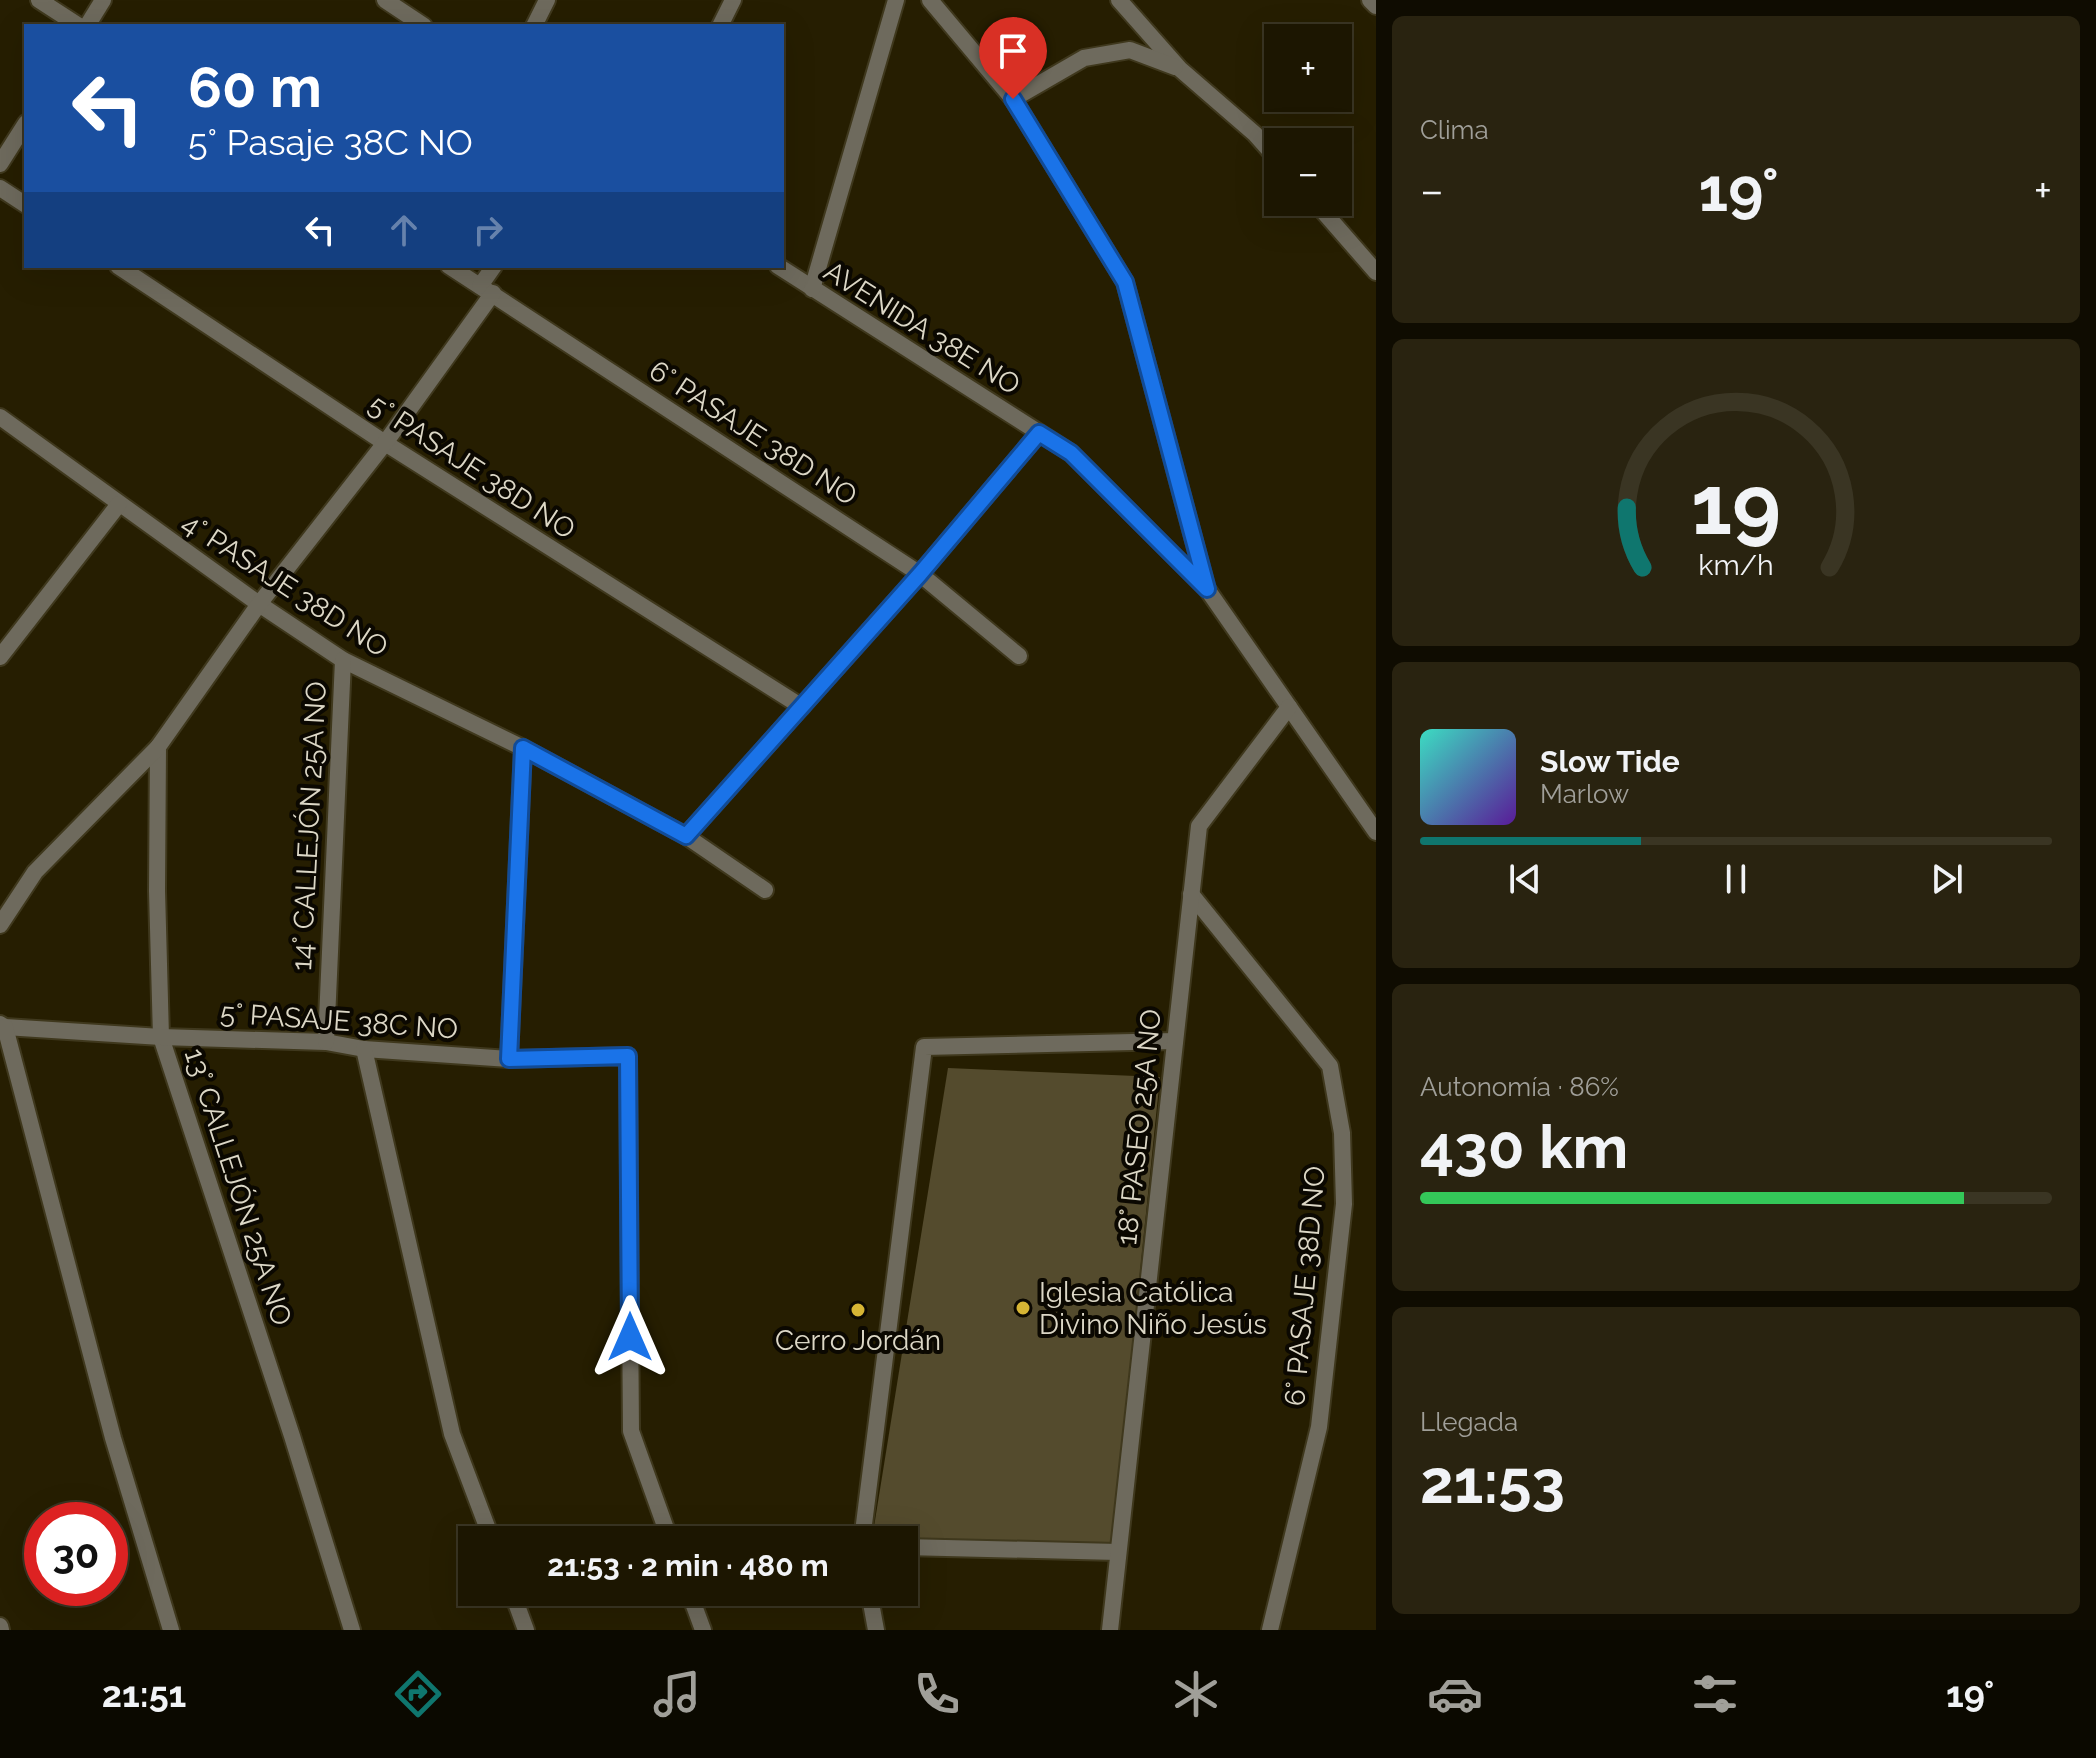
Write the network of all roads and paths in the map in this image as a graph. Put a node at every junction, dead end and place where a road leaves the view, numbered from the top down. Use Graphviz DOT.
graph roads {
  1 [pos="39,0"];
  2 [pos="103,0"];
  3 [pos="385,0"];
  4 [pos="547,0"];
  5 [pos="733,0"];
  6 [pos="896,0"];
  7 [pos="930,0"];
  8 [pos="1119,0"];
  9 [pos="1370,0"];
  10 [pos="1376,6"];
  11 [pos="76,24"];
  12 [pos="88,24"];
  13 [pos="421,24"];
  14 [pos="535,24"];
  15 [pos="721,24"];
  16 [pos="1180,69"];
  17 [pos="1013,99"];
  18 [pos="24,126"];
  19 [pos="1264,144"];
  20 [pos="0,164"];
  21 [pos="0,188"];
  22 [pos="24,204"];
  23 [pos="1327,216"];
  24 [pos="121,268"];
  25 [pos="452,268"];
  26 [pos="493,268"];
  27 [pos="781,268"];
  28 [pos="1376,272"];
  29 [pos="486,289"];
  30 [pos="812,289"];
  31 [pos="0,417"];
  32 [pos="1039,433"];
  33 [pos="385,443"];
  34 [pos="119,504"];
  35 [pos="920,574"];
  36 [pos="1207,589"];
  37 [pos="259,604"];
  38 [pos="1019,656"];
  39 [pos="0,657"];
  40 [pos="343,660"];
  41 [pos="802,707"];
  42 [pos="1289,707"];
  43 [pos="158,747"];
  44 [pos="523,748"];
  45 [pos="1376,832"];
  46 [pos="686,836"];
  47 [pos="765,890"];
  48 [pos="1191,894"];
  49 [pos="0,925"];
  50 [pos="3,1026"];
  51 [pos="161,1037"];
  52 [pos="1175,1041"];
  53 [pos="326,1042"];
  54 [pos="364,1049"];
  55 [pos="509,1059"];
  56 [pos="487,1526"];
  57 [pos="665,1526"];
  58 [pos="864,1526"];
  59 [pos="918,1547"];
  60 [pos="1118,1552"];
  61 [pos="517,1606"];
  62 [pos="694,1606"];
  63 [pos="872,1606"];
  64 [pos="171,1630"];
  65 [pos="352,1630"];
  66 [pos="526,1630"];
  67 [pos="703,1630"];
  68 [pos="876,1630"];
  69 [pos="1110,1630"];
  70 [pos="1270,1630"];
  1 -- 11 [label="street"];
  2 -- 12 [label="street"];
  3 -- 13 [label="street"];
  4 -- 14 [label="street"];
  5 -- 15 [label="street"];
  6 -- 30 [label="street"];
  7 -- 17 [label="street"];
  8 -- 16 [label="street"];
  9 -- 10 [label="street"];
  16 -- 17 [label="street"];
  16 -- 19 [label="street"];
  17 -- 36 [label="street"];
  18 -- 20 [label="street"];
  21 -- 22 [label="street"];
  23 -- 28 [label="street"];
  24 -- 33 [label="street, 5° PASAJE 38D NO"];
  25 -- 29 [label="street, 6° PASAJE 38D NO"];
  26 -- 29 [label="street"];
  27 -- 30 [label="street, AVENIDA 38E NO"];
  29 -- 33 [label="street"];
  29 -- 35 [label="street, 6° PASAJE 38D NO"];
  30 -- 32 [label="street, AVENIDA 38E NO"];
  31 -- 34 [label="street, 4° PASAJE 38D NO"];
  32 -- 35 [label="street"];
  32 -- 36 [label="street, AVENIDA 38E NO"];
  33 -- 37 [label="street"];
  33 -- 41 [label="street, 5° PASAJE 38D NO"];
  34 -- 37 [label="street, 4° PASAJE 38D NO"];
  34 -- 39 [label="street"];
  35 -- 38 [label="street, 6° PASAJE 38D NO"];
  35 -- 41 [label="street"];
  36 -- 42 [label="street"];
  37 -- 40 [label="street, 4° PASAJE 38D NO"];
  37 -- 43 [label="street"];
  40 -- 44 [label="street, 4° PASAJE 38D NO"];
  40 -- 53 [label="street, 14° CALLEJÓN 25A NO"];
  41 -- 46 [label="street"];
  42 -- 45 [label="street"];
  42 -- 48 [label="street, 18° PASEO 25A NO"];
  43 -- 49 [label="street"];
  43 -- 51 [label="street, 13° CALLEJÓN 25A NO"];
  44 -- 46 [label="street, 4° PASAJE 38D NO"];
  44 -- 55 [label="street"];
  46 -- 47 [label="street, 4° PASAJE 38D NO"];
  48 -- 52 [label="street, 18° PASEO 25A NO"];
  48 -- 70 [label="street, 6° PASAJE 38D NO"];
  50 -- 51 [label="street, 5° PASAJE 38C NO"];
  50 -- 64 [label="street"];
  51 -- 53 [label="street, 5° PASAJE 38C NO"];
  51 -- 65 [label="street, 13° CALLEJÓN 25A NO"];
  52 -- 58 [label="street"];
  52 -- 60 [label="street, 18° PASEO 25A NO"];
  53 -- 54 [label="street, 5° PASAJE 38C NO"];
  54 -- 55 [label="street, 5° PASAJE 38C NO"];
  54 -- 56 [label="street"];
  55 -- 57 [label="street, 5° PASAJE 38C NO"];
  59 -- 60 [label="street"];
  60 -- 69 [label="street, 18° PASEO 25A NO"];
  61 -- 66 [label="street"];
  62 -- 67 [label="street"];
  63 -- 68 [label="street"];
}
